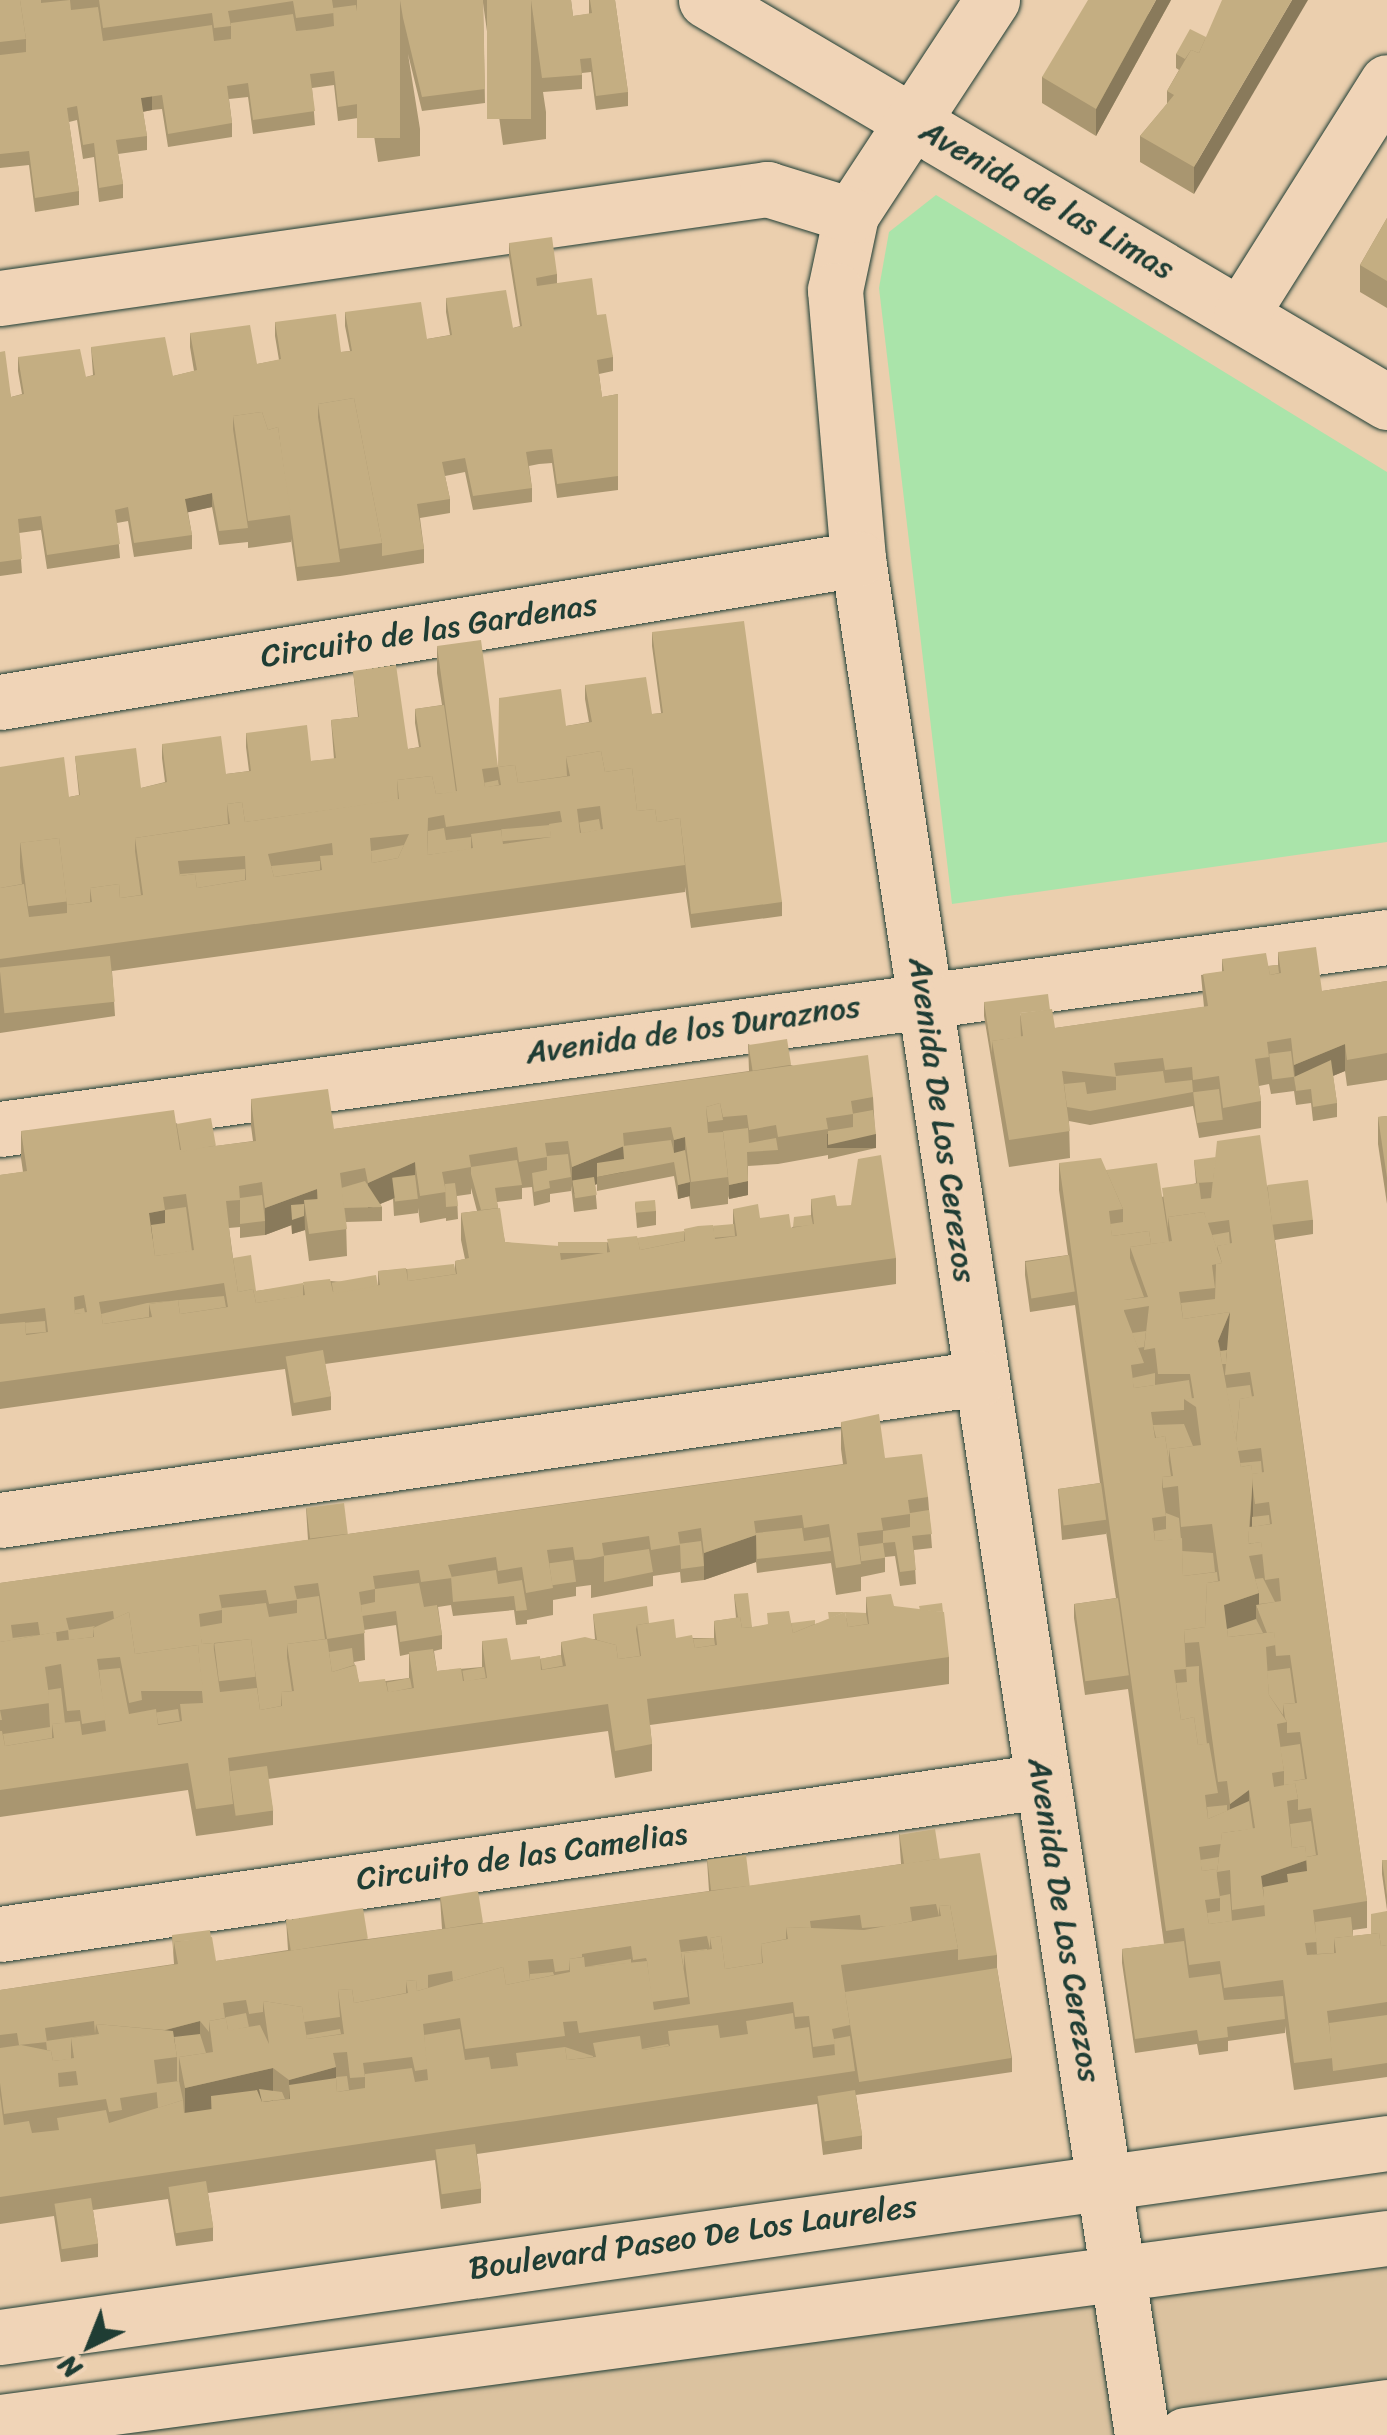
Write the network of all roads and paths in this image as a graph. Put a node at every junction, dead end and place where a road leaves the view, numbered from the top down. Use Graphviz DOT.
graph roads {
  1 [pos="706,0"];
  2 [pos="992,0"];
  3 [pos="1387,82"];
  4 [pos="914,122"];
  5 [pos="851,215"];
  6 [pos="0,298"];
  7 [pos="1241,314"];
  8 [pos="1387,402"];
  9 [pos="858,559"];
  10 [pos="0,702"];
  11 [pos="1387,937"];
  12 [pos="924,997"];
  13 [pos="0,1129"];
  14 [pos="980,1378"];
  15 [pos="0,1520"];
  16 [pos="1043,1780"];
  17 [pos="0,1934"];
  18 [pos="1387,2144"];
  19 [pos="1104,2180"];
  20 [pos="1387,2238"];
  21 [pos="1119,2276"];
  22 [pos="0,2337"];
  23 [pos="1387,2407"];
  24 [pos="0,2422"];
  25 [pos="1142,2435"];
  26 [pos="1184,2435"];
  1 -- 4 [label="street, Avenida de las Limas"];
  2 -- 4 [label="street, Avenida De Los Cerezos"];
  3 -- 7 [label="street"];
  4 -- 5 [label="street, Avenida De Los Cerezos"];
  4 -- 7 [label="street, Avenida de las Limas"];
  5 -- 6 [label="street"];
  5 -- 9 [label="street, Avenida De Los Cerezos"];
  7 -- 8 [label="street, Avenida de las Limas"];
  9 -- 10 [label="street, Circuito de las Gardenas"];
  9 -- 12 [label="street, Avenida De Los Cerezos"];
  11 -- 12 [label="street, Avenida de los Duraznos"];
  12 -- 13 [label="street, Avenida de los Duraznos"];
  12 -- 14 [label="street, Avenida De Los Cerezos"];
  14 -- 15 [label="street"];
  14 -- 16 [label="street, Avenida De Los Cerezos"];
  16 -- 17 [label="street, Circuito de las Camelias"];
  16 -- 19 [label="street, Avenida De Los Cerezos"];
  18 -- 19 [label="street, Boulevard Paseo De Los Laureles"];
  19 -- 21 [label="street, Avenida De Los Cerezos"];
  19 -- 22 [label="street, Boulevard Paseo De Los Laureles"];
  20 -- 21 [label="street"];
  21 -- 24 [label="street"];
  21 -- 25 [label="street, Avenida De Los Cerezos"];
  23 -- 26 [label="street"];
}
